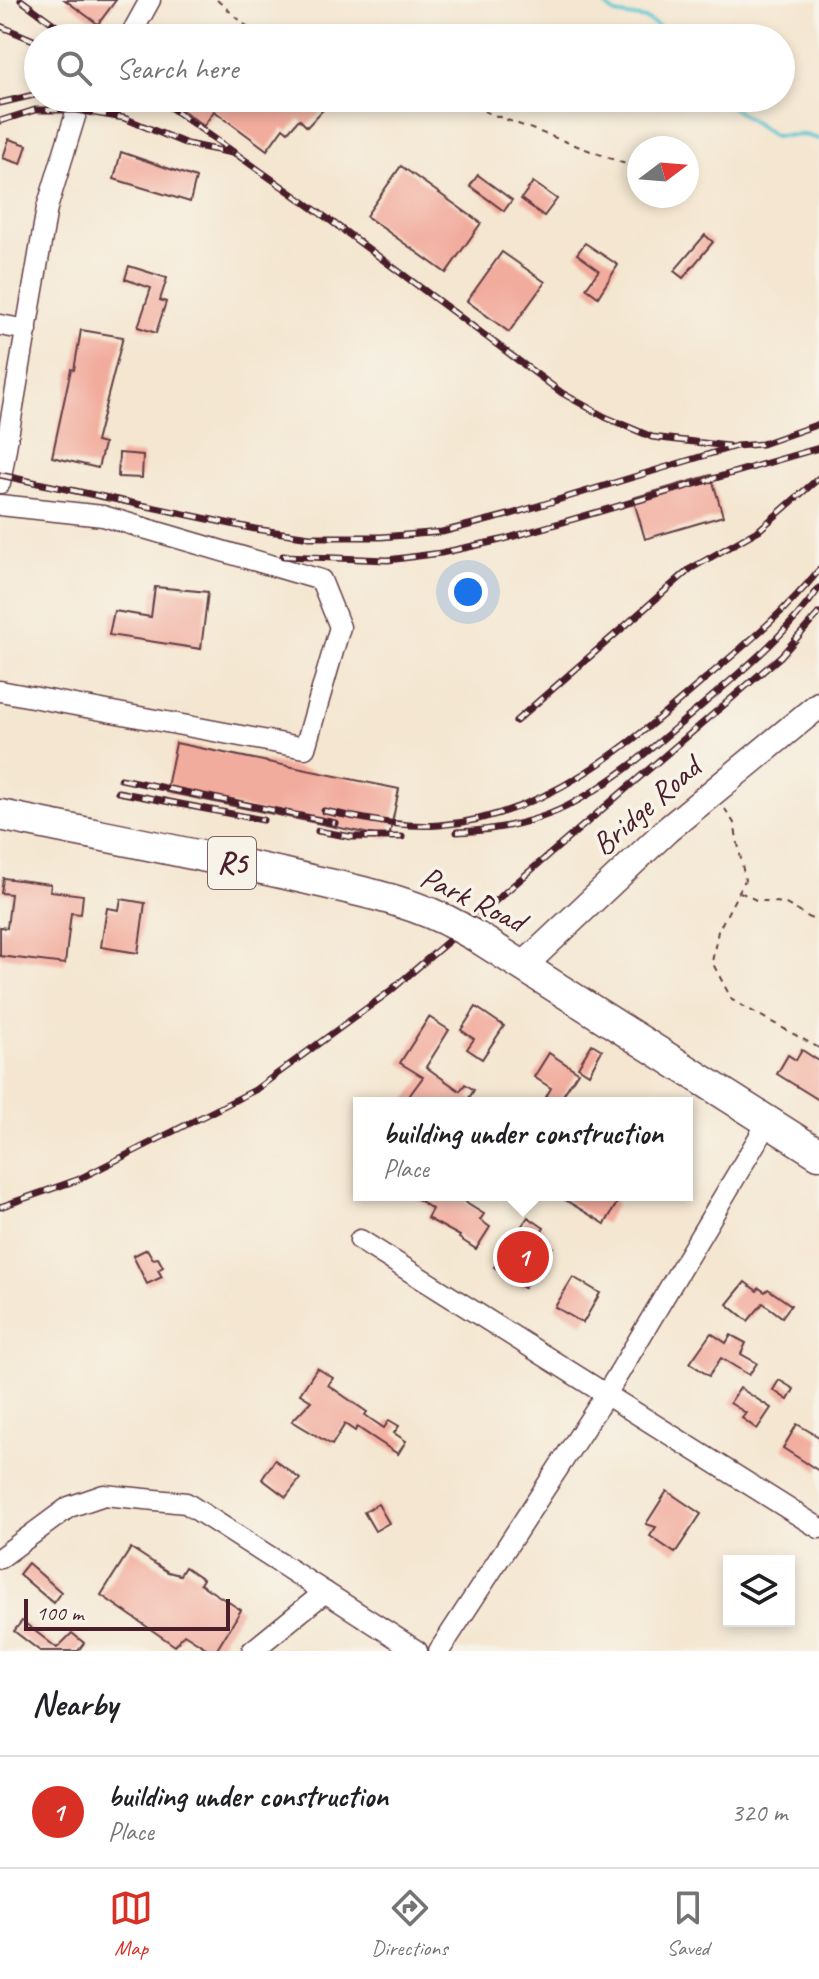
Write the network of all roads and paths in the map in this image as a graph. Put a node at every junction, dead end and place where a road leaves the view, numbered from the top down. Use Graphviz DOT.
graph roads {
  1 [pos="150,0"];
  2 [pos="217,0"];
  3 [pos="137,24"];
  4 [pos="244,24"];
  5 [pos="76,112"];
  6 [pos="486,112"];
  7 [pos="627,165"];
  8 [pos="0,325"];
  9 [pos="27,330"];
  10 [pos="0,483"];
  11 [pos="0,505"];
  12 [pos="0,691"];
  13 [pos="819,705"];
  14 [pos="714,791"];
  15 [pos="0,815"];
  16 [pos="739,891"];
  17 [pos="819,923"];
  18 [pos="524,965"];
  19 [pos="819,1048"];
  20 [pos="768,1122"];
  21 [pos="819,1154"];
  22 [pos="360,1240"];
  23 [pos="607,1393"];
  24 [pos="819,1528"];
  25 [pos="0,1558"];
  26 [pos="325,1592"];
  27 [pos="252,1651"];
  28 [pos="417,1651"];
  29 [pos="439,1651"];
  1 -- 3 [label="street"];
  2 -- 4 [label="path"];
  5 -- 9 [label="street"];
  6 -- 7 [label="path"];
  8 -- 9 [label="street"];
  9 -- 10 [label="street"];
  11 -- 12 [label="street"];
  13 -- 14 [label="main road, Bridge Road"];
  14 -- 16 [label="path"];
  14 -- 18 [label="main road, Bridge Road"];
  15 -- 18 [label="highway, Park Road / R5"];
  16 -- 17 [label="path"];
  16 -- 19 [label="path"];
  18 -- 20 [label="highway, Park Road / R5"];
  20 -- 21 [label="highway, Park Road / R5"];
  20 -- 23 [label="street"];
  22 -- 23 [label="street"];
  23 -- 24 [label="street"];
  23 -- 29 [label="street"];
  25 -- 26 [label="street"];
  26 -- 27 [label="street"];
  26 -- 28 [label="street"];
}
